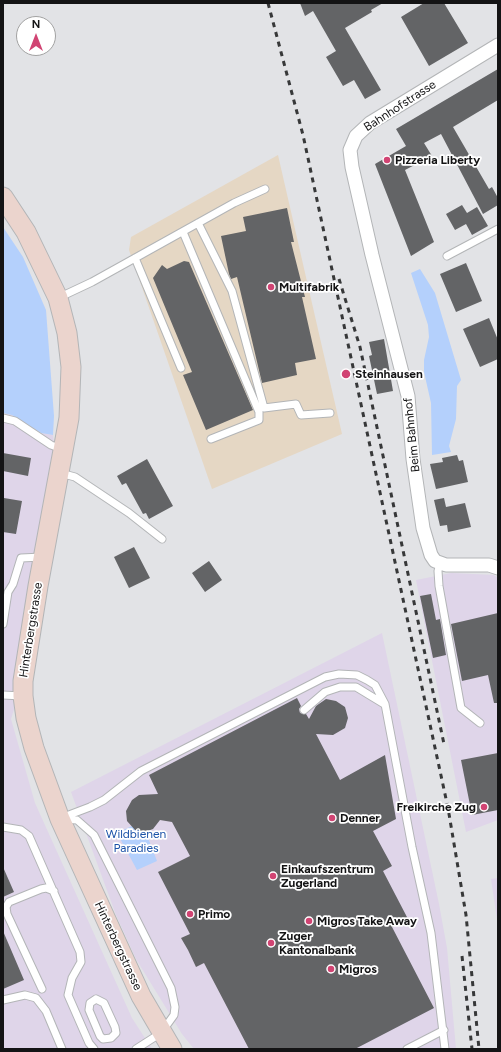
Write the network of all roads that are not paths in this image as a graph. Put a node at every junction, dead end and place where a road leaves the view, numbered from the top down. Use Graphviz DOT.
graph roads {
  1 [pos="497,48"];
  2 [pos="265,189"];
  3 [pos="3,197"];
  4 [pos="198,223"];
  5 [pos="498,229"];
  6 [pos="182,232"];
  7 [pos="447,256"];
  8 [pos="135,258"];
  9 [pos="380,289"];
  10 [pos="58,298"];
  11 [pos="181,368"];
  12 [pos="330,413"];
  13 [pos="3,418"];
  14 [pos="211,440"];
  15 [pos="64,450"];
  16 [pos="60,473"];
  17 [pos="162,539"];
  18 [pos="43,557"];
  19 [pos="440,563"];
  20 [pos="498,568"];
  21 [pos="6,592"];
  22 [pos="3,624"];
  23 [pos="3,695"];
  24 [pos="23,696"];
  25 [pos="278,700"];
  26 [pos="291,701"];
  27 [pos="384,704"];
  28 [pos="304,710"];
  29 [pos="480,723"];
  30 [pos="60,819"];
  31 [pos="3,827"];
  32 [pos="54,891"];
  33 [pos="42,989"];
  34 [pos="3,1000"];
  35 [pos="90,1012"];
  36 [pos="77,1017"];
  37 [pos="444,1030"];
  38 [pos="161,1033"];
  39 [pos="62,1049"];
  40 [pos="94,1049"];
  41 [pos="136,1049"];
  42 [pos="172,1049"];
  43 [pos="407,1049"];
  44 [pos="445,1049"];
  1 -- 9 [label="street, Bahnhofstrasse"];
  2 -- 4 [label="lane"];
  3 -- 10 [label="street, Hinterbergstrasse"];
  4 -- 6 [label="lane"];
  4 -- 12 [label="lane"];
  5 -- 7 [label="lane"];
  6 -- 8 [label="lane"];
  6 -- 14 [label="lane"];
  8 -- 10 [label="lane"];
  8 -- 11 [label="lane"];
  9 -- 19 [label="street, Beim Bahnhof"];
  10 -- 15 [label="street, Hinterbergstrasse"];
  13 -- 15 [label="lane"];
  15 -- 16 [label="street, Hinterbergstrasse"];
  16 -- 17 [label="lane"];
  16 -- 18 [label="street, Hinterbergstrasse"];
  18 -- 21 [label="lane"];
  18 -- 24 [label="street, Hinterbergstrasse"];
  19 -- 20 [label="street"];
  19 -- 29 [label="lane"];
  21 -- 22 [label="lane"];
  23 -- 24 [label="lane"];
  24 -- 30 [label="street, Hinterbergstrasse"];
  25 -- 26 [label="lane"];
  25 -- 27 [label="lane"];
  25 -- 30 [label="lane"];
  27 -- 28 [label="lane"];
  27 -- 37 [label="lane"];
  30 -- 38 [label="street, Hinterbergstrasse"];
  30 -- 38 [label="lane"];
  31 -- 32 [label="lane"];
  32 -- 33 [label="lane"];
  32 -- 36 [label="lane"];
  34 -- 39 [label="lane"];
  35 -- 35 [label="lane"];
  35 -- 36 [label="lane"];
  36 -- 40 [label="lane"];
  37 -- 43 [label="lane"];
  37 -- 44 [label="lane"];
  38 -- 41 [label="lane"];
  38 -- 42 [label="street, Hinterbergstrasse"];
}
